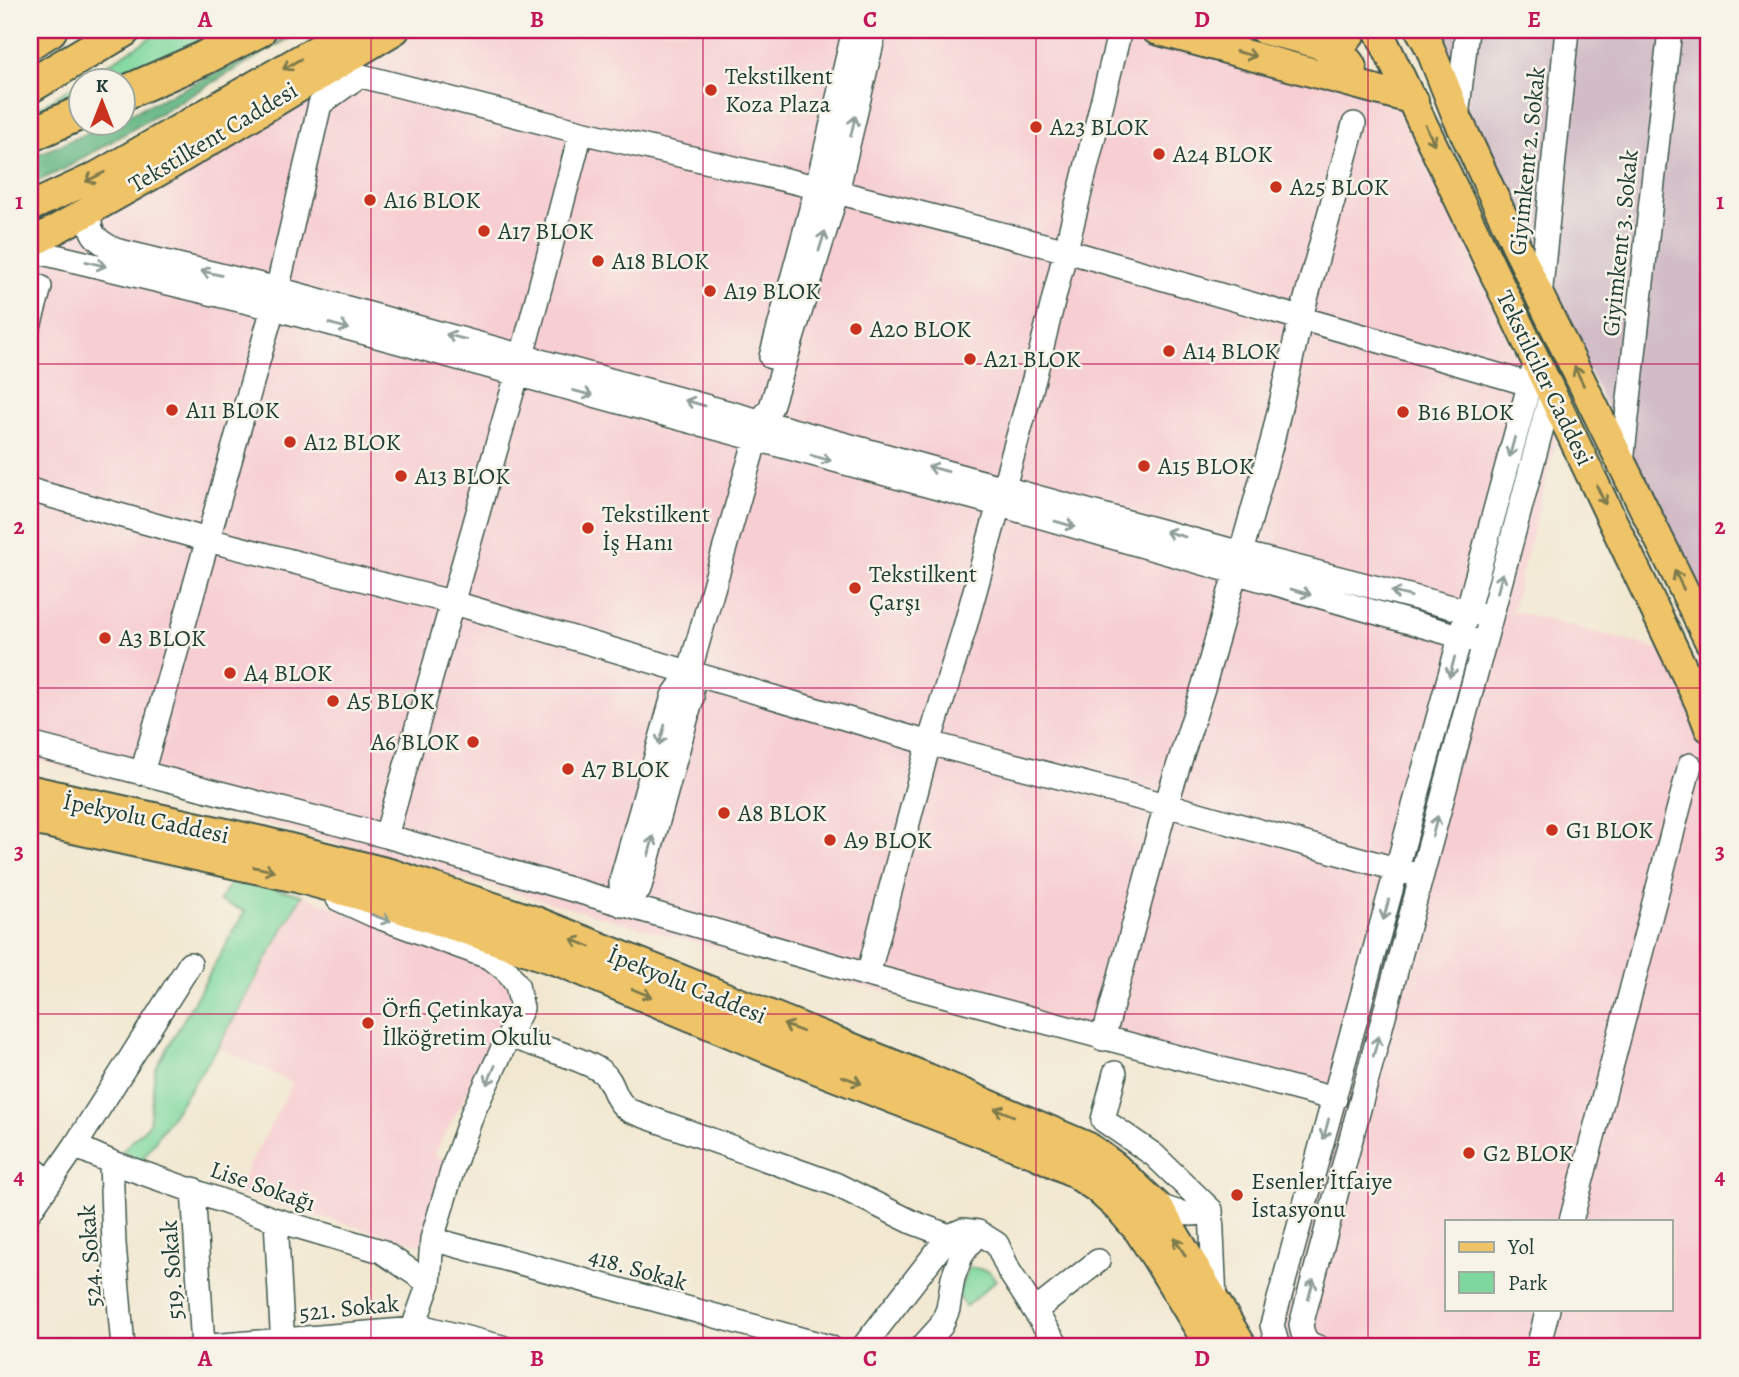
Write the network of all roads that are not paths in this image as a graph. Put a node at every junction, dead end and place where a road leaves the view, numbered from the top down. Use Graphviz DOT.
graph roads {
  1 [pos="50,30"];
  2 [pos="124,30"];
  3 [pos="259,30"];
  4 [pos="351,30"];
  5 [pos="396,30"];
  6 [pos="854,30"];
  7 [pos="875,30"];
  8 [pos="1120,30"];
  9 [pos="1156,30"];
  10 [pos="1264,30"];
  11 [pos="1353,30"];
  12 [pos="1420,30"];
  13 [pos="1467,30"];
  14 [pos="1567,30"];
  15 [pos="1670,30"];
  16 [pos="1387,37"];
  17 [pos="30,42"];
  18 [pos="1328,48"];
  19 [pos="330,68"];
  20 [pos="359,76"];
  21 [pos="1353,83"];
  22 [pos="30,86"];
  23 [pos="136,88"];
  24 [pos="1414,100"];
  25 [pos="1457,117"];
  26 [pos="66,119"];
  27 [pos="1354,124"];
  28 [pos="580,132"];
  29 [pos="30,135"];
  30 [pos="827,190"];
  31 [pos="30,207"];
  32 [pos="91,208"];
  33 [pos="32,237"];
  34 [pos="1067,251"];
  35 [pos="40,287"];
  36 [pos="1540,297"];
  37 [pos="276,298"];
  38 [pos="1301,317"];
  39 [pos="30,323"];
  40 [pos="519,364"];
  41 [pos="1539,377"];
  42 [pos="758,431"];
  43 [pos="1622,462"];
  44 [pos="30,490"];
  45 [pos="1002,496"];
  46 [pos="208,540"];
  47 [pos="1238,563"];
  48 [pos="451,603"];
  49 [pos="1467,610"];
  50 [pos="1491,618"];
  51 [pos="1707,636"];
  52 [pos="1460,637"];
  53 [pos="1483,643"];
  54 [pos="1671,645"];
  55 [pos="689,673"];
  56 [pos="1706,709"];
  57 [pos="929,743"];
  58 [pos="30,744"];
  59 [pos="1690,765"];
  60 [pos="30,772"];
  61 [pos="142,773"];
  62 [pos="30,792"];
  63 [pos="1167,805"];
  64 [pos="30,817"];
  65 [pos="30,835"];
  66 [pos="386,836"];
  67 [pos="260,843"];
  68 [pos="207,857"];
  69 [pos="1397,869"];
  70 [pos="299,876"];
  71 [pos="1421,876"];
  72 [pos="622,905"];
  73 [pos="190,964"];
  74 [pos="868,975"];
  75 [pos="510,1036"];
  76 [pos="1103,1039"];
  77 [pos="1115,1073"];
  78 [pos="1335,1099"];
  79 [pos="75,1146"];
  80 [pos="1037,1152"];
  81 [pos="111,1162"];
  82 [pos="30,1166"];
  83 [pos="49,1182"];
  84 [pos="193,1189"];
  85 [pos="1148,1201"];
  86 [pos="1211,1210"];
  87 [pos="30,1211"];
  88 [pos="276,1220"];
  89 [pos="1571,1220"];
  90 [pos="978,1232"];
  91 [pos="949,1236"];
  92 [pos="432,1239"];
  93 [pos="1098,1261"];
  94 [pos="429,1283"];
  95 [pos="1215,1305"];
  96 [pos="1548,1310"];
  97 [pos="1035,1311"];
  98 [pos="411,1338"];
  99 [pos="283,1344"];
  100 [pos="122,1347"];
  101 [pos="202,1347"];
  102 [pos="502,1347"];
  103 [pos="830,1347"];
  104 [pos="863,1347"];
  105 [pos="922,1347"];
  106 [pos="1058,1347"];
  107 [pos="1188,1347"];
  108 [pos="1213,1347"];
  109 [pos="1240,1347"];
  110 [pos="1278,1347"];
  111 [pos="1318,1347"];
  112 [pos="1538,1347"];
  1 -- 17 [label="highway"];
  2 -- 22 [label="highway"];
  3 -- 23 [label="highway"];
  4 -- 31 [label="main road, Tekstilkent Caddesi, one-way"];
  5 -- 19 [label="main road, Tekstilkent Caddesi"];
  6 -- 30 [label="street"];
  30 -- 7 [label="street, one-way"];
  8 -- 34 [label="street"];
  9 -- 21 [label="main road, one-way"];
  10 -- 18 [label="main road"];
  11 -- 18 [label="main road"];
  12 -- 25 [label="main road, Tekstilciler Caddesi"];
  13 -- 25 [label="street"];
  14 -- 36 [label="street, Giyimkent 2. Sokak"];
  15 -- 43 [label="street, Giyimkent 3. Sokak"];
  16 -- 21 [label="main road"];
  16 -- 24 [label="main road, Tekstilciler Caddesi"];
  18 -- 21 [label="main road"];
  19 -- 20 [label="street"];
  19 -- 32 [label="main road, Tekstilkent Caddesi"];
  20 -- 28 [label="street"];
  20 -- 37 [label="street"];
  21 -- 24 [label="main road"];
  24 -- 41 [label="main road, Tekstilciler Caddesi, one-way"];
  25 -- 36 [label="main road, Tekstilciler Caddesi"];
  26 -- 29 [label="highway"];
  27 -- 38 [label="street"];
  28 -- 30 [label="street"];
  28 -- 40 [label="street"];
  30 -- 34 [label="street"];
  30 -- 42 [label="street"];
  32 -- 33 [label="main road, Tekstilkent Caddesi"];
  37 -- 32 [label="street, one-way"];
  33 -- 37 [label="street, one-way"];
  34 -- 38 [label="street"];
  34 -- 45 [label="street"];
  35 -- 39 [label="street"];
  43 -- 36 [label="main road, Tekstilciler Caddesi, one-way"];
  37 -- 40 [label="street"];
  37 -- 46 [label="street"];
  38 -- 41 [label="street"];
  38 -- 47 [label="street"];
  40 -- 42 [label="street"];
  40 -- 48 [label="street"];
  41 -- 49 [label="street, one-way"];
  50 -- 41 [label="street, one-way"];
  41 -- 54 [label="main road, Tekstilciler Caddesi, one-way"];
  42 -- 45 [label="street"];
  42 -- 55 [label="street"];
  51 -- 43 [label="main road, Tekstilciler Caddesi, one-way"];
  44 -- 46 [label="street"];
  45 -- 47 [label="street"];
  45 -- 57 [label="street"];
  46 -- 48 [label="street"];
  46 -- 61 [label="street"];
  49 -- 47 [label="street, one-way"];
  47 -- 52 [label="street, one-way"];
  47 -- 63 [label="street"];
  48 -- 55 [label="street"];
  48 -- 66 [label="street"];
  49 -- 50 [label="street"];
  49 -- 52 [label="street"];
  50 -- 53 [label="street"];
  51 -- 54 [label="street"];
  52 -- 53 [label="street"];
  52 -- 69 [label="street, one-way"];
  71 -- 53 [label="street, one-way"];
  54 -- 56 [label="main road, Tekstilciler Caddesi"];
  55 -- 57 [label="street"];
  55 -- 72 [label="street"];
  57 -- 63 [label="street"];
  57 -- 74 [label="street"];
  58 -- 61 [label="street"];
  59 -- 89 [label="street"];
  60 -- 67 [label="highway"];
  61 -- 66 [label="street"];
  62 -- 67 [label="highway, İpekyolu Caddesi"];
  63 -- 69 [label="street"];
  63 -- 76 [label="street"];
  64 -- 68 [label="highway, İpekyolu Caddesi"];
  65 -- 68 [label="highway"];
  66 -- 72 [label="street"];
  85 -- 67 [label="highway, İpekyolu Caddesi, one-way"];
  68 -- 70 [label="highway, İpekyolu Caddesi, one-way"];
  69 -- 71 [label="street"];
  69 -- 78 [label="street, one-way"];
  70 -- 75 [label="street, one-way"];
  70 -- 80 [label="highway, İpekyolu Caddesi, one-way"];
  111 -- 71 [label="street, one-way"];
  72 -- 74 [label="street"];
  73 -- 79 [label="street"];
  74 -- 76 [label="street"];
  75 -- 91 [label="street"];
  75 -- 92 [label="street, one-way"];
  76 -- 78 [label="street"];
  77 -- 86 [label="street"];
  78 -- 110 [label="street, one-way"];
  79 -- 81 [label="street, Lise Sokağı"];
  79 -- 83 [label="street"];
  80 -- 107 [label="highway"];
  80 -- 108 [label="highway, İpekyolu Caddesi"];
  81 -- 84 [label="street, Lise Sokağı"];
  81 -- 100 [label="street, 524. Sokak"];
  82 -- 83 [label="street"];
  83 -- 87 [label="street"];
  84 -- 88 [label="street, Lise Sokağı"];
  84 -- 101 [label="street, 519. Sokak"];
  85 -- 86 [label="street"];
  95 -- 85 [label="highway, İpekyolu Caddesi, one-way"];
  86 -- 95 [label="street"];
  88 -- 94 [label="street, Lise Sokağı"];
  88 -- 99 [label="street"];
  90 -- 91 [label="street"];
  90 -- 97 [label="street"];
  90 -- 105 [label="street"];
  91 -- 104 [label="street"];
  92 -- 94 [label="street"];
  92 -- 103 [label="street, 418. Sokak"];
  93 -- 97 [label="street"];
  94 -- 98 [label="street"];
  95 -- 109 [label="highway, İpekyolu Caddesi"];
  96 -- 112 [label="street"];
  97 -- 106 [label="street"];
  98 -- 99 [label="street, 521. Sokak"];
  98 -- 102 [label="street, 521. Sokak"];
  99 -- 101 [label="street, 521. Sokak"];
}
